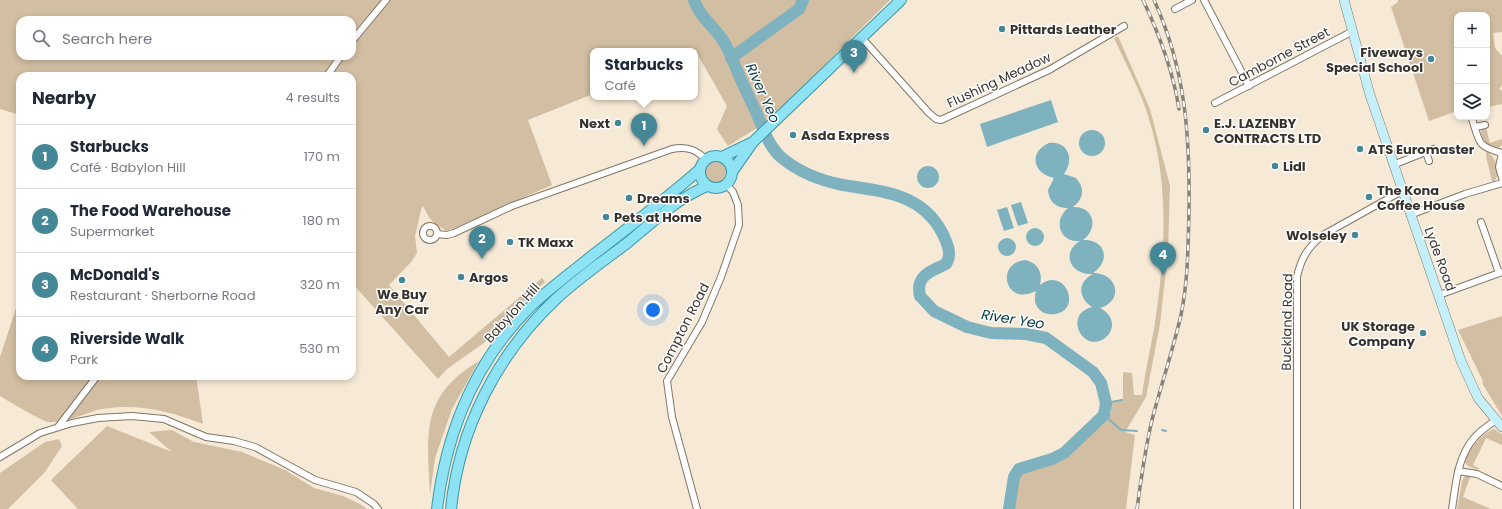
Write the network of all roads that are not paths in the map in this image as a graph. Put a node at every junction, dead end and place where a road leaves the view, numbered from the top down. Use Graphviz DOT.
graph roads {
  1 [pos="386,0"];
  2 [pos="901,0"];
  3 [pos="1192,0"];
  4 [pos="1204,0"];
  5 [pos="1344,0"];
  6 [pos="1176,9"];
  7 [pos="1124,26"];
  8 [pos="1354,31"];
  9 [pos="356,36"];
  10 [pos="862,38"];
  11 [pos="338,60"];
  12 [pos="329,72"];
  13 [pos="1249,86"];
  14 [pos="1215,103"];
  15 [pos="1472,120"];
  16 [pos="1485,125"];
  17 [pos="1475,127"];
  18 [pos="753,142"];
  19 [pos="1433,149"];
  20 [pos="1426,152"];
  21 [pos="1502,153"];
  22 [pos="722,157"];
  23 [pos="705,159"];
  24 [pos="1429,161"];
  25 [pos="1393,165"];
  26 [pos="699,170"];
  27 [pos="732,172"];
  28 [pos="1502,178"];
  29 [pos="1502,183"];
  30 [pos="726,184"];
  31 [pos="707,186"];
  32 [pos="1402,191"];
  33 [pos="1410,215"];
  34 [pos="1481,222"];
  35 [pos="437,234"];
  36 [pos="583,263"];
  37 [pos="590,272"];
  38 [pos="1500,272"];
  39 [pos="1439,295"];
  40 [pos="94,380"];
  41 [pos="1499,423"];
  42 [pos="57,429"];
  43 [pos="0,457"];
  44 [pos="1458,471"];
  45 [pos="1502,486"];
  46 [pos="378,509"];
  47 [pos="437,509"];
  48 [pos="451,509"];
  49 [pos="697,509"];
  50 [pos="1297,509"];
  51 [pos="1452,509"];
  1 -- 9 [label="street"];
  2 -- 10 [label="main road"];
  3 -- 6 [label="street"];
  4 -- 13 [label="street"];
  5 -- 8 [label="street, Lyde Road"];
  7 -- 10 [label="street, Flushing Meadow"];
  8 -- 13 [label="street, Camborne Street"];
  8 -- 25 [label="street, Lyde Road"];
  10 -- 18 [label="main road"];
  11 -- 12 [label="street"];
  13 -- 14 [label="street, Camborne Street"];
  15 -- 17 [label="street"];
  16 -- 17 [label="street"];
  17 -- 21 [label="street"];
  18 -- 22 [label="main road"];
  18 -- 27 [label="main road"];
  19 -- 20 [label="street"];
  20 -- 24 [label="street"];
  20 -- 25 [label="street"];
  21 -- 28 [label="street"];
  22 -- 23 [label="main road"];
  22 -- 27 [label="main road"];
  23 -- 26 [label="main road"];
  23 -- 35 [label="street"];
  25 -- 32 [label="street, Lyde Road"];
  26 -- 31 [label="main road"];
  26 -- 36 [label="main road, Babylon Hill"];
  27 -- 30 [label="main road"];
  29 -- 33 [label="street"];
  30 -- 31 [label="main road"];
  30 -- 49 [label="street, Compton Road"];
  31 -- 37 [label="main road, Babylon Hill"];
  32 -- 33 [label="street, Lyde Road"];
  32 -- 50 [label="street, Buckland Road"];
  33 -- 39 [label="street, Lyde Road"];
  34 -- 38 [label="street"];
  36 -- 37 [label="main road"];
  36 -- 47 [label="main road, Babylon Hill"];
  37 -- 48 [label="main road, Babylon Hill"];
  38 -- 39 [label="street"];
  39 -- 41 [label="street, Lyde Road"];
  40 -- 42 [label="street"];
  41 -- 44 [label="street"];
  42 -- 43 [label="street"];
  42 -- 46 [label="street"];
  44 -- 45 [label="street"];
  44 -- 51 [label="street"];
}
